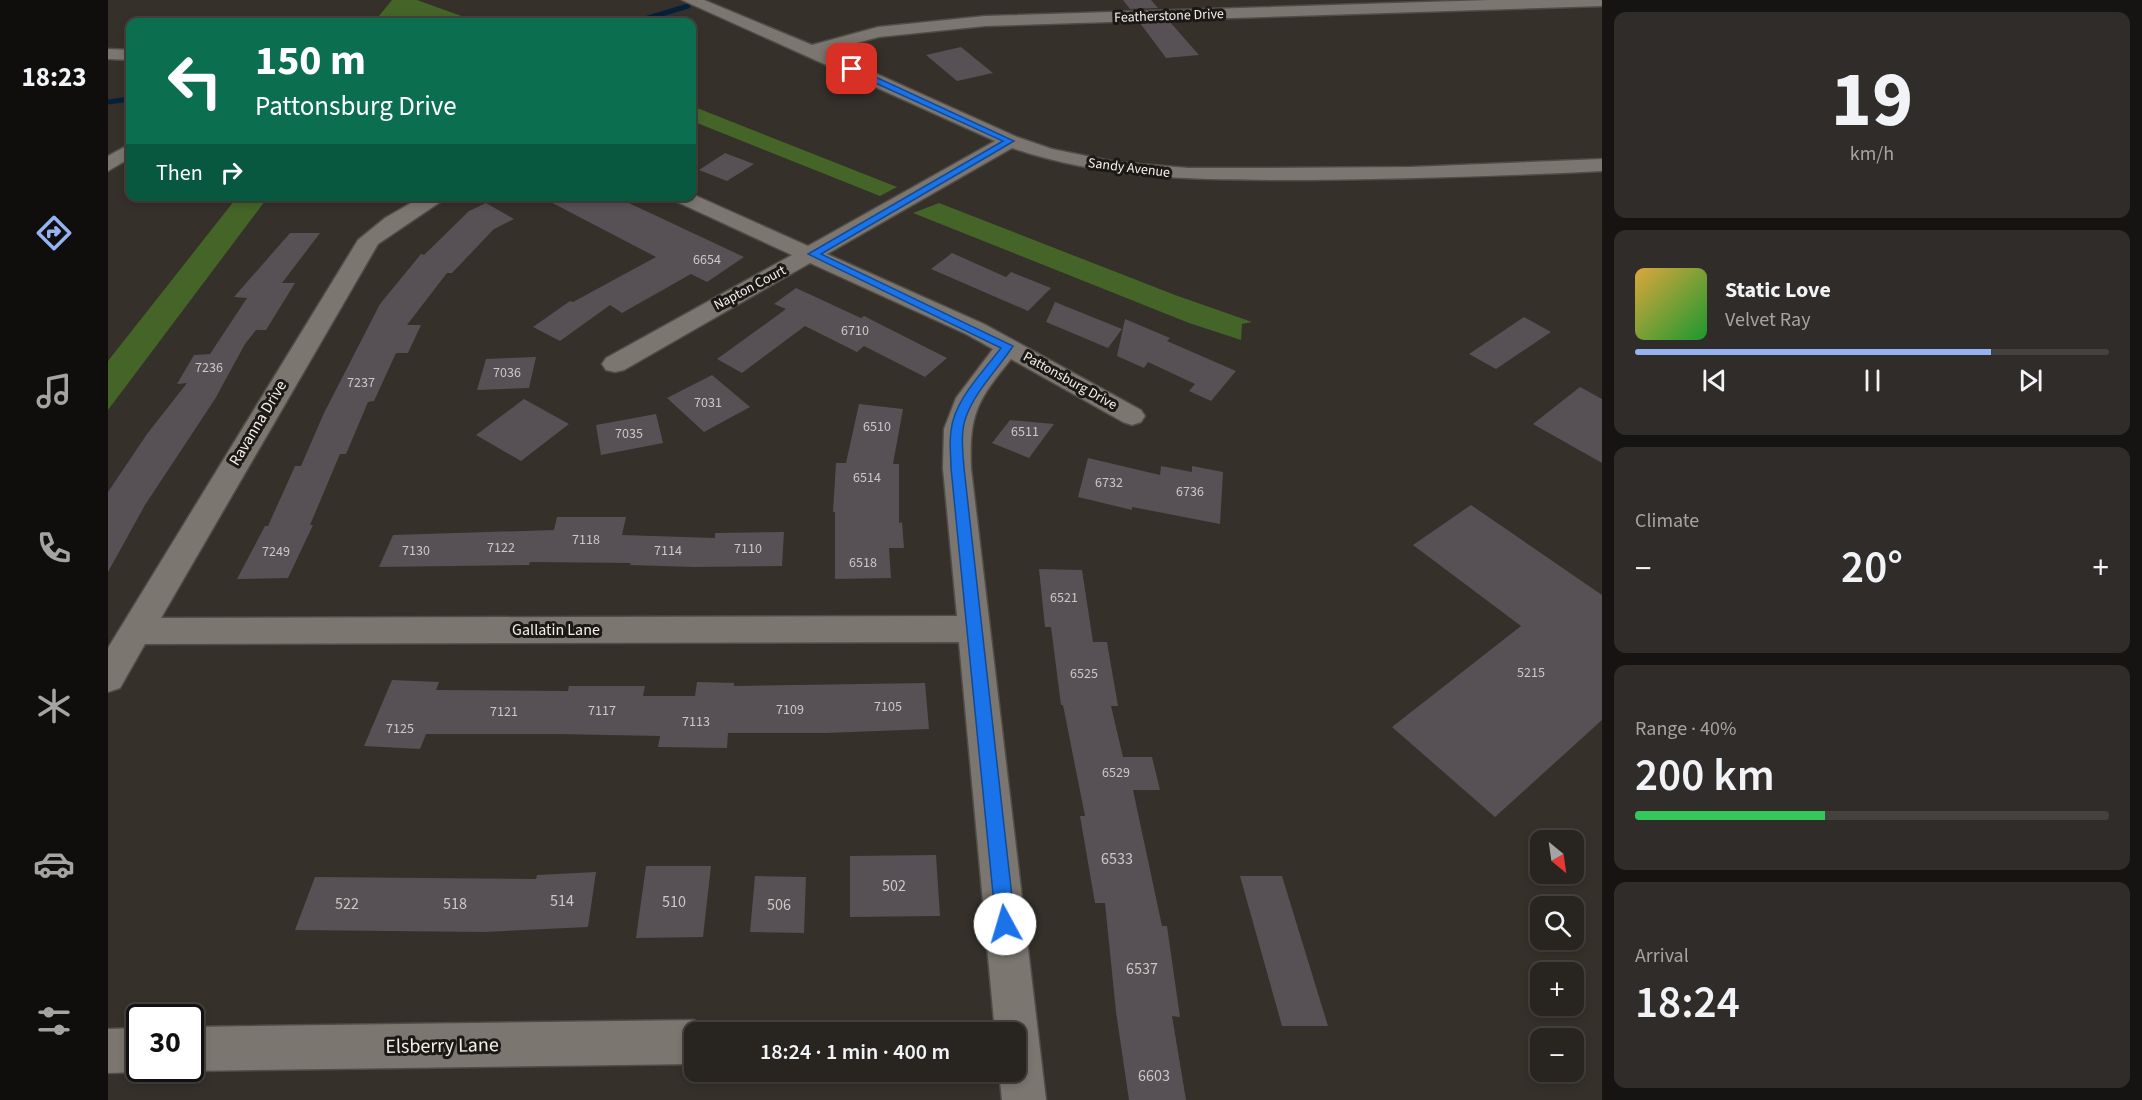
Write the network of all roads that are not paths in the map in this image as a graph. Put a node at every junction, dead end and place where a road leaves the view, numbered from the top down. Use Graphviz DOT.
graph roads {
  1 [pos="690,0"];
  2 [pos="1602,1"];
  3 [pos="1309,5"];
  4 [pos="810,50"];
  5 [pos="108,54"];
  6 [pos="126,55"];
  7 [pos="1010,141"];
  8 [pos="126,153"];
  9 [pos="108,165"];
  10 [pos="1602,165"];
  11 [pos="430,201"];
  12 [pos="691,201"];
  13 [pos="813,254"];
  14 [pos="1008,346"];
  15 [pos="615,364"];
  16 [pos="1132,416"];
  17 [pos="974,629"];
  18 [pos="138,631"];
  19 [pos="108,678"];
  20 [pos="1015,1022"];
  21 [pos="684,1042"];
  22 [pos="204,1049"];
  23 [pos="126,1050"];
  24 [pos="108,1051"];
  25 [pos="1022,1082"];
  26 [pos="1024,1100"];
  1 -- 4 [label="street, Sandy Avenue"];
  2 -- 3 [label="street, Featherstone Drive"];
  3 -- 4 [label="street, Featherstone Drive"];
  4 -- 7 [label="street, Sandy Avenue"];
  5 -- 6 [label="street"];
  7 -- 10 [label="street, Sandy Avenue"];
  7 -- 13 [label="street, Napton Court"];
  8 -- 9 [label="street"];
  11 -- 18 [label="street, Ravanna Drive"];
  12 -- 13 [label="street, Pattonsburg Drive"];
  13 -- 14 [label="street, Pattonsburg Drive"];
  13 -- 15 [label="street, Napton Court"];
  14 -- 16 [label="street, Pattonsburg Drive"];
  14 -- 17 [label="street"];
  17 -- 18 [label="street, Gallatin Lane"];
  17 -- 20 [label="street"];
  18 -- 19 [label="street, Ravanna Drive"];
  21 -- 22 [label="street, Elsberry Lane"];
  23 -- 24 [label="street"];
  25 -- 26 [label="street"];
}
